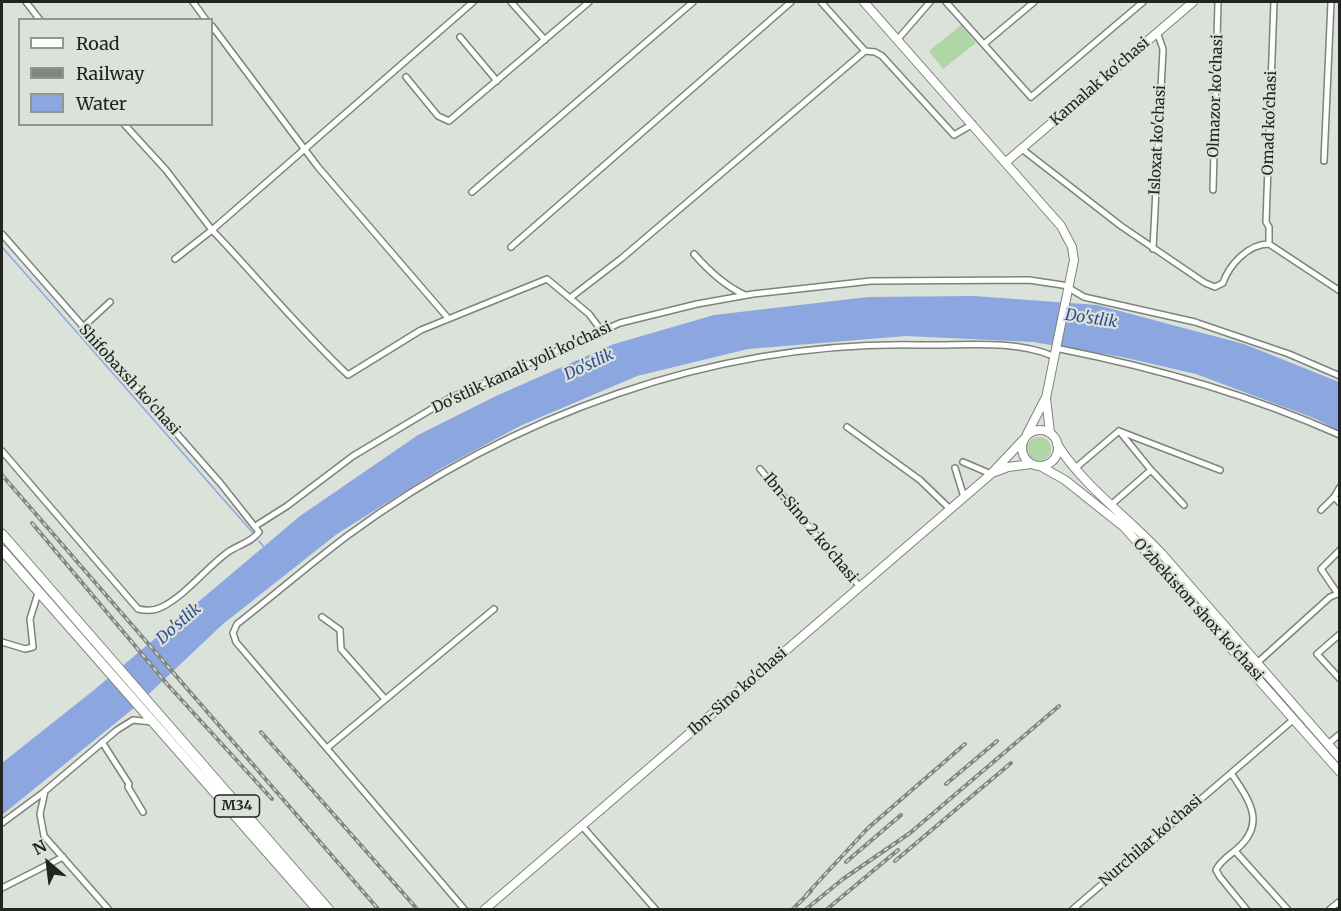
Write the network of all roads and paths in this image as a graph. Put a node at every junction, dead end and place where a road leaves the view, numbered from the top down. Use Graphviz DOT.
graph roads {
  1 [pos="26,2"];
  2 [pos="193,2"];
  3 [pos="473,2"];
  4 [pos="511,2"];
  5 [pos="589,2"];
  6 [pos="693,2"];
  7 [pos="791,2"];
  8 [pos="821,2"];
  9 [pos="864,2"];
  10 [pos="930,2"];
  11 [pos="946,2"];
  12 [pos="1034,2"];
  13 [pos="1143,2"];
  14 [pos="1193,2"];
  15 [pos="1218,2"];
  16 [pos="1274,2"];
  17 [pos="1331,2"];
  18 [pos="38,18"];
  19 [pos="205,18"];
  20 [pos="213,27"];
  21 [pos="1157,32"];
  22 [pos="460,38"];
  23 [pos="898,39"];
  24 [pos="545,40"];
  25 [pos="984,44"];
  26 [pos="865,51"];
  27 [pos="406,77"];
  28 [pos="497,81"];
  29 [pos="974,124"];
  30 [pos="126,126"];
  31 [pos="304,149"];
  32 [pos="1022,149"];
  33 [pos="1324,161"];
  34 [pos="1006,162"];
  35 [pos="1213,190"];
  36 [pos="472,192"];
  37 [pos="212,230"];
  38 [pos="2,234"];
  39 [pos="1269,244"];
  40 [pos="511,247"];
  41 [pos="1153,249"];
  42 [pos="694,254"];
  43 [pos="175,259"];
  44 [pos="1068,290"];
  45 [pos="1340,291"];
  46 [pos="746,295"];
  47 [pos="570,297"];
  48 [pos="110,302"];
  49 [pos="447,317"];
  50 [pos="82,328"];
  51 [pos="601,330"];
  52 [pos="1056,353"];
  53 [pos="1340,375"];
  54 [pos="1046,398"];
  55 [pos="847,427"];
  56 [pos="1119,431"];
  57 [pos="1050,433"];
  58 [pos="1340,435"];
  59 [pos="1025,438"];
  60 [pos="1057,444"];
  61 [pos="2,451"];
  62 [pos="963,462"];
  63 [pos="1036,465"];
  64 [pos="955,468"];
  65 [pos="760,469"];
  66 [pos="1151,470"];
  67 [pos="1220,470"];
  68 [pos="1076,471"];
  69 [pos="991,474"];
  70 [pos="1340,487"];
  71 [pos="964,497"];
  72 [pos="1335,497"];
  73 [pos="1340,503"];
  74 [pos="1112,504"];
  75 [pos="1184,505"];
  76 [pos="950,509"];
  77 [pos="1321,510"];
  78 [pos="256,525"];
  79 [pos="2,534"];
  80 [pos="2,550"];
  81 [pos="1340,550"];
  82 [pos="860,587"];
  83 [pos="38,593"];
  84 [pos="1339,594"];
  85 [pos="494,609"];
  86 [pos="322,617"];
  87 [pos="1340,634"];
  88 [pos="2,642"];
  89 [pos="1257,663"];
  90 [pos="109,664"];
  91 [pos="1340,679"];
  92 [pos="385,699"];
  93 [pos="144,704"];
  94 [pos="1294,719"];
  95 [pos="152,722"];
  96 [pos="1340,734"];
  97 [pos="102,742"];
  98 [pos="1328,744"];
  99 [pos="327,748"];
  100 [pos="1340,758"];
  101 [pos="1340,772"];
  102 [pos="1231,773"];
  103 [pos="45,791"];
  104 [pos="143,812"];
  105 [pos="2,823"];
  106 [pos="582,826"];
  107 [pos="1234,851"];
  108 [pos="63,857"];
  109 [pos="2,888"];
  110 [pos="1340,901"];
  111 [pos="109,909"];
  112 [pos="318,909"];
  113 [pos="329,909"];
  114 [pos="465,909"];
  115 [pos="484,909"];
  116 [pos="656,909"];
  117 [pos="1072,909"];
  118 [pos="1247,909"];
  119 [pos="1288,909"];
  120 [pos="1330,909"];
  1 -- 18 [label="street"];
  2 -- 19 [label="street"];
  3 -- 31 [label="street"];
  4 -- 24 [label="street"];
  5 -- 24 [label="street"];
  6 -- 36 [label="street"];
  7 -- 40 [label="street"];
  8 -- 26 [label="street"];
  9 -- 23 [label="main road"];
  10 -- 23 [label="street"];
  11 -- 25 [label="street"];
  12 -- 25 [label="street"];
  13 -- 25 [label="street"];
  14 -- 21 [label="main road, Kamalak ko'chasi"];
  15 -- 35 [label="street, Olmazor ko'chasi"];
  16 -- 39 [label="street, Omad ko'chasi"];
  17 -- 33 [label="street"];
  20 -- 31 [label="street"];
  21 -- 32 [label="main road, Kamalak ko'chasi"];
  21 -- 41 [label="street, Isloxat ko'chasi"];
  22 -- 28 [label="street"];
  23 -- 29 [label="main road"];
  24 -- 28 [label="street"];
  26 -- 29 [label="street"];
  26 -- 47 [label="street"];
  27 -- 28 [label="street"];
  29 -- 34 [label="main road"];
  30 -- 37 [label="street"];
  31 -- 37 [label="street"];
  31 -- 49 [label="street"];
  32 -- 34 [label="main road, Kamalak ko'chasi"];
  32 -- 41 [label="street"];
  34 -- 44 [label="main road"];
  37 -- 43 [label="street"];
  37 -- 49 [label="street"];
  38 -- 50 [label="street, Shifobaxsh ko'chasi"];
  39 -- 41 [label="street"];
  39 -- 45 [label="street"];
  42 -- 46 [label="street"];
  44 -- 46 [label="street, Do'stlik kanali yoli ko'chasi"];
  44 -- 52 [label="main road"];
  44 -- 53 [label="street, Do'stlik kanali yoli ko'chasi"];
  46 -- 51 [label="street, Do'stlik kanali yoli ko'chasi"];
  47 -- 49 [label="street"];
  47 -- 51 [label="street"];
  48 -- 50 [label="street"];
  50 -- 78 [label="street, Shifobaxsh ko'chasi"];
  51 -- 78 [label="street, Do'stlik kanali yoli ko'chasi"];
  52 -- 54 [label="main road"];
  52 -- 58 [label="street"];
  52 -- 99 [label="street"];
  54 -- 57 [label="main road"];
  54 -- 59 [label="main road, Ibn-Sino ko'chasi"];
  55 -- 76 [label="street"];
  56 -- 66 [label="street"];
  56 -- 67 [label="street"];
  56 -- 68 [label="street"];
  57 -- 59 [label="main road"];
  57 -- 60 [label="main road"];
  59 -- 63 [label="main road"];
  59 -- 69 [label="main road, Ibn-Sino ko'chasi"];
  60 -- 63 [label="main road"];
  60 -- 68 [label="main road, O'zbekiston shox ko'chasi"];
  61 -- 78 [label="street, Do'stlik kanali yoli ko'chasi"];
  62 -- 69 [label="street"];
  63 -- 69 [label="main road"];
  63 -- 94 [label="main road, O'zbekiston shox ko'chasi"];
  64 -- 71 [label="street"];
  65 -- 82 [label="street, Ibn-Sino 2 ko'chasi"];
  66 -- 74 [label="street"];
  66 -- 75 [label="street"];
  68 -- 74 [label="main road, O'zbekiston shox ko'chasi"];
  69 -- 71 [label="main road, Ibn-Sino ko'chasi"];
  70 -- 72 [label="street"];
  71 -- 76 [label="main road, Ibn-Sino ko'chasi"];
  72 -- 73 [label="street"];
  72 -- 77 [label="street"];
  74 -- 89 [label="main road, O'zbekiston shox ko'chasi"];
  76 -- 82 [label="main road, Ibn-Sino ko'chasi"];
  79 -- 90 [label="highway"];
  80 -- 83 [label="highway"];
  81 -- 84 [label="street"];
  82 -- 106 [label="main road, Ibn-Sino ko'chasi"];
  83 -- 88 [label="street"];
  83 -- 90 [label="highway"];
  84 -- 89 [label="street"];
  85 -- 92 [label="street"];
  86 -- 92 [label="street"];
  87 -- 91 [label="street"];
  89 -- 98 [label="main road, O'zbekiston shox ko'chasi"];
  90 -- 93 [label="highway"];
  92 -- 99 [label="street"];
  93 -- 95 [label="highway, M34"];
  93 -- 113 [label="highway, M34"];
  94 -- 101 [label="main road, O'zbekiston shox ko'chasi"];
  94 -- 102 [label="street, Nurchilar ko'chasi"];
  95 -- 97 [label="street"];
  95 -- 112 [label="highway, M34"];
  96 -- 98 [label="street"];
  97 -- 103 [label="street"];
  97 -- 104 [label="street"];
  98 -- 100 [label="main road, O'zbekiston shox ko'chasi"];
  99 -- 114 [label="street"];
  102 -- 107 [label="street"];
  102 -- 117 [label="street, Nurchilar ko'chasi"];
  103 -- 105 [label="street"];
  103 -- 108 [label="street"];
  106 -- 115 [label="main road, Ibn-Sino ko'chasi"];
  106 -- 116 [label="street"];
  107 -- 118 [label="street"];
  107 -- 119 [label="street"];
  108 -- 109 [label="street"];
  108 -- 111 [label="street"];
  110 -- 120 [label="street"];
}
